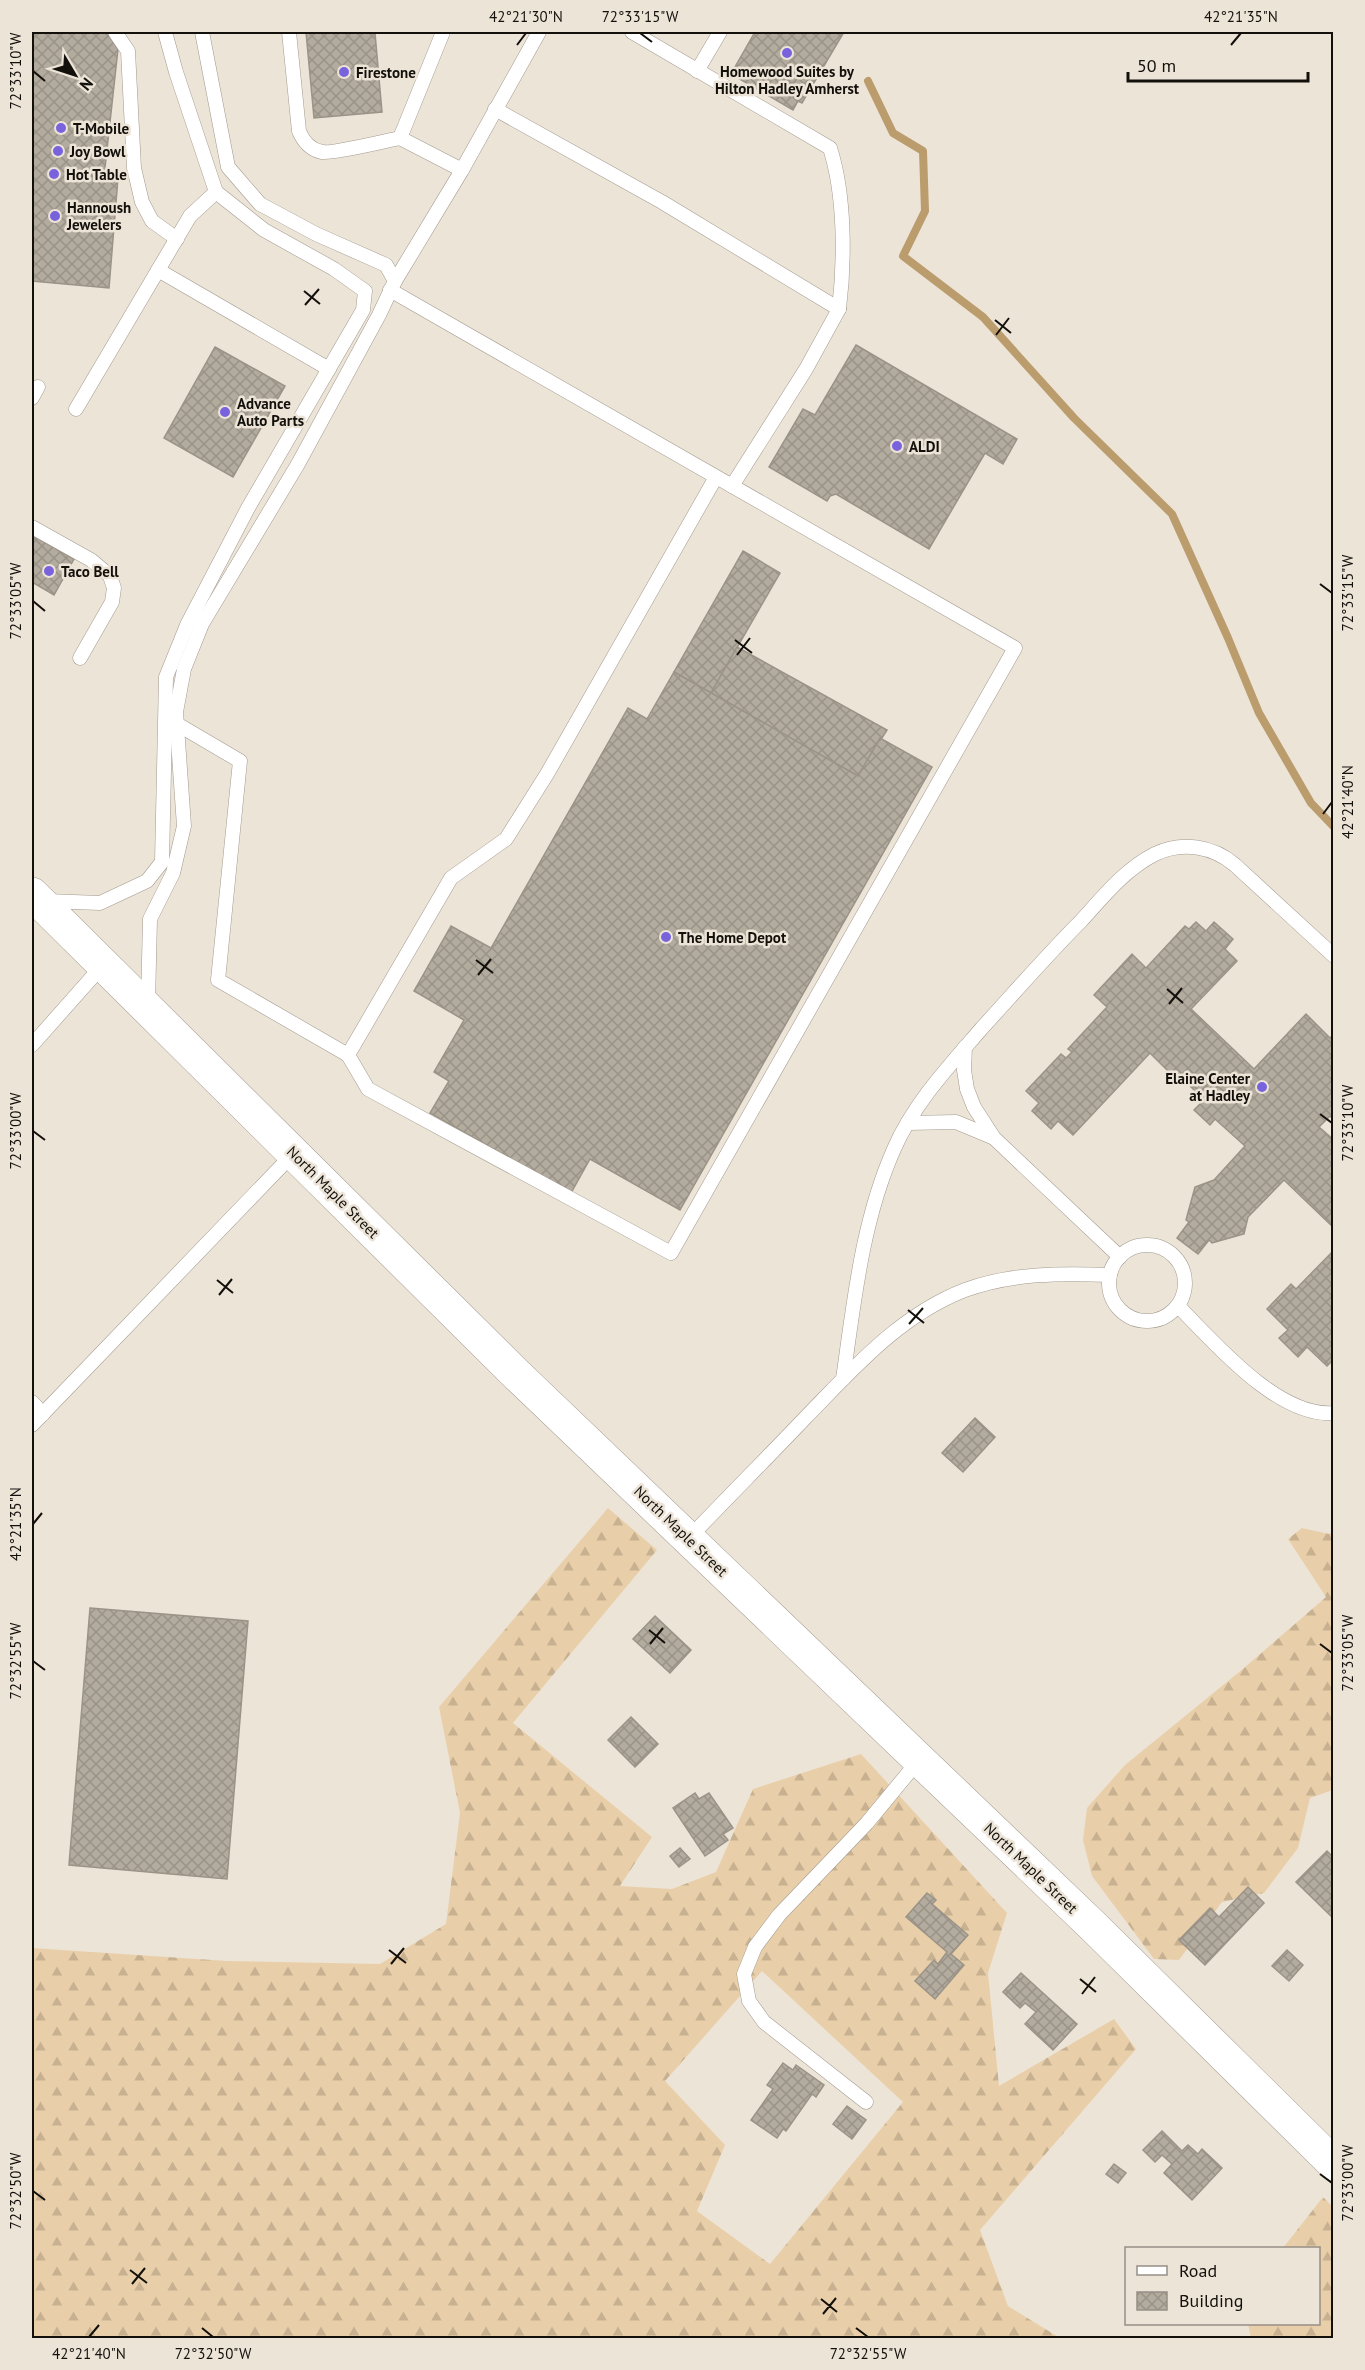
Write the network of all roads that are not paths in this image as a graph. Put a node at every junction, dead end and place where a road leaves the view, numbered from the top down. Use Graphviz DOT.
graph roads {
  1 [pos="115,32"];
  2 [pos="165,32"];
  3 [pos="202,32"];
  4 [pos="289,32"];
  5 [pos="443,32"];
  6 [pos="539,32"];
  7 [pos="720,32"];
  8 [pos="641,34"];
  9 [pos="697,71"];
  10 [pos="495,109"];
  11 [pos="400,138"];
  12 [pos="462,170"];
  13 [pos="216,192"];
  14 [pos="177,239"];
  15 [pos="158,270"];
  16 [pos="392,285"];
  17 [pos="839,309"];
  18 [pos="329,369"];
  19 [pos="76,409"];
  20 [pos="716,477"];
  21 [pos="732,486"];
  22 [pos="32,527"];
  23 [pos="80,658"];
  24 [pos="177,724"];
  25 [pos="35,898"];
  26 [pos="1334,956"];
  27 [pos="103,965"];
  28 [pos="148,1009"];
  29 [pos="32,1045"];
  30 [pos="965,1047"];
  31 [pos="348,1055"];
  32 [pos="908,1123"];
  33 [pos="994,1138"];
  34 [pos="294,1153"];
  35 [pos="1120,1257"];
  36 [pos="1110,1275"];
  37 [pos="1178,1306"];
  38 [pos="843,1379"];
  39 [pos="32,1402"];
  40 [pos="1334,1413"];
  41 [pos="43,1414"];
  42 [pos="32,1425"];
  43 [pos="688,1539"];
  44 [pos="919,1760"];
  45 [pos="866,2102"];
  46 [pos="1334,2164"];
  1 -- 14 [label="lane"];
  2 -- 13 [label="lane"];
  3 -- 16 [label="lane"];
  4 -- 11 [label="lane"];
  5 -- 11 [label="lane"];
  6 -- 10 [label="lane"];
  7 -- 9 [label="lane"];
  8 -- 9 [label="lane"];
  9 -- 17 [label="lane"];
  10 -- 12 [label="lane"];
  10 -- 17 [label="lane"];
  11 -- 12 [label="lane"];
  12 -- 16 [label="lane"];
  13 -- 14 [label="lane"];
  13 -- 18 [label="lane"];
  14 -- 15 [label="lane"];
  15 -- 18 [label="lane"];
  15 -- 19 [label="lane"];
  16 -- 20 [label="lane"];
  16 -- 24 [label="lane"];
  17 -- 21 [label="lane"];
  18 -- 25 [label="lane"];
  20 -- 21 [label="lane"];
  20 -- 31 [label="lane"];
  21 -- 31 [label="lane"];
  22 -- 23 [label="lane"];
  24 -- 28 [label="lane"];
  24 -- 31 [label="lane"];
  25 -- 27 [label="main road, North Maple Street"];
  26 -- 30 [label="lane"];
  27 -- 28 [label="main road, North Maple Street"];
  27 -- 29 [label="lane"];
  28 -- 34 [label="main road, North Maple Street"];
  30 -- 32 [label="lane"];
  30 -- 33 [label="lane"];
  32 -- 33 [label="lane"];
  32 -- 38 [label="lane"];
  33 -- 35 [label="lane"];
  34 -- 41 [label="lane"];
  34 -- 43 [label="main road, North Maple Street"];
  35 -- 36 [label="lane"];
  35 -- 37 [label="lane"];
  36 -- 37 [label="lane"];
  36 -- 38 [label="lane"];
  37 -- 40 [label="lane"];
  38 -- 43 [label="lane"];
  39 -- 41 [label="lane"];
  41 -- 42 [label="lane"];
  43 -- 44 [label="main road, North Maple Street"];
  44 -- 45 [label="lane"];
  44 -- 46 [label="main road, North Maple Street"];
}
